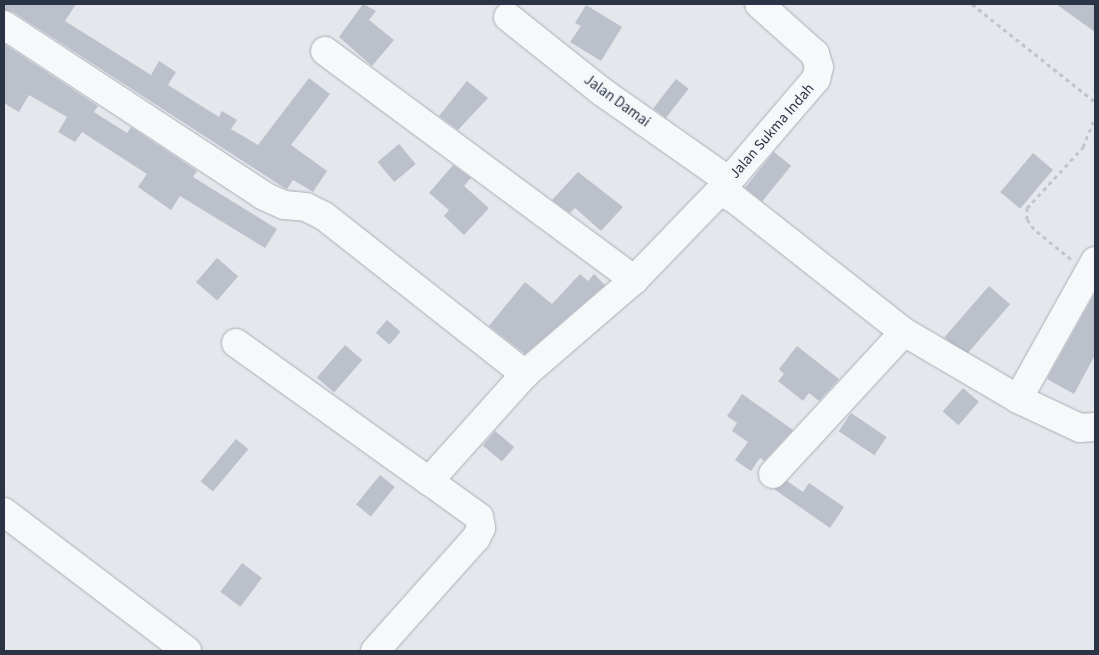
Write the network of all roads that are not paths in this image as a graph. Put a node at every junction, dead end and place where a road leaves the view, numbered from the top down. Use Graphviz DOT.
graph roads {
  1 [pos="759,4"];
  2 [pos="508,17"];
  3 [pos="4,25"];
  4 [pos="325,51"];
  5 [pos="724,186"];
  6 [pos="1092,267"];
  7 [pos="634,280"];
  8 [pos="904,332"];
  9 [pos="236,343"];
  10 [pos="525,374"];
  11 [pos="1018,398"];
  12 [pos="1095,427"];
  13 [pos="773,474"];
  14 [pos="429,481"];
  15 [pos="4,512"];
  16 [pos="187,651"];
  17 [pos="375,651"];
  1 -- 5 [label="street, Jalan Sukma Indah"];
  2 -- 5 [label="street, Jalan Damai"];
  3 -- 10 [label="street"];
  4 -- 7 [label="street"];
  5 -- 7 [label="street, Jalan Sukma Indah"];
  5 -- 8 [label="street, Jalan Damai"];
  6 -- 11 [label="street"];
  7 -- 10 [label="street, Jalan Sukma Indah"];
  8 -- 11 [label="street, Jalan Damai"];
  8 -- 13 [label="street"];
  9 -- 14 [label="street"];
  10 -- 14 [label="street, Jalan Sukma Indah"];
  11 -- 12 [label="street, Jalan Damai"];
  14 -- 17 [label="street"];
  15 -- 16 [label="street"];
}
